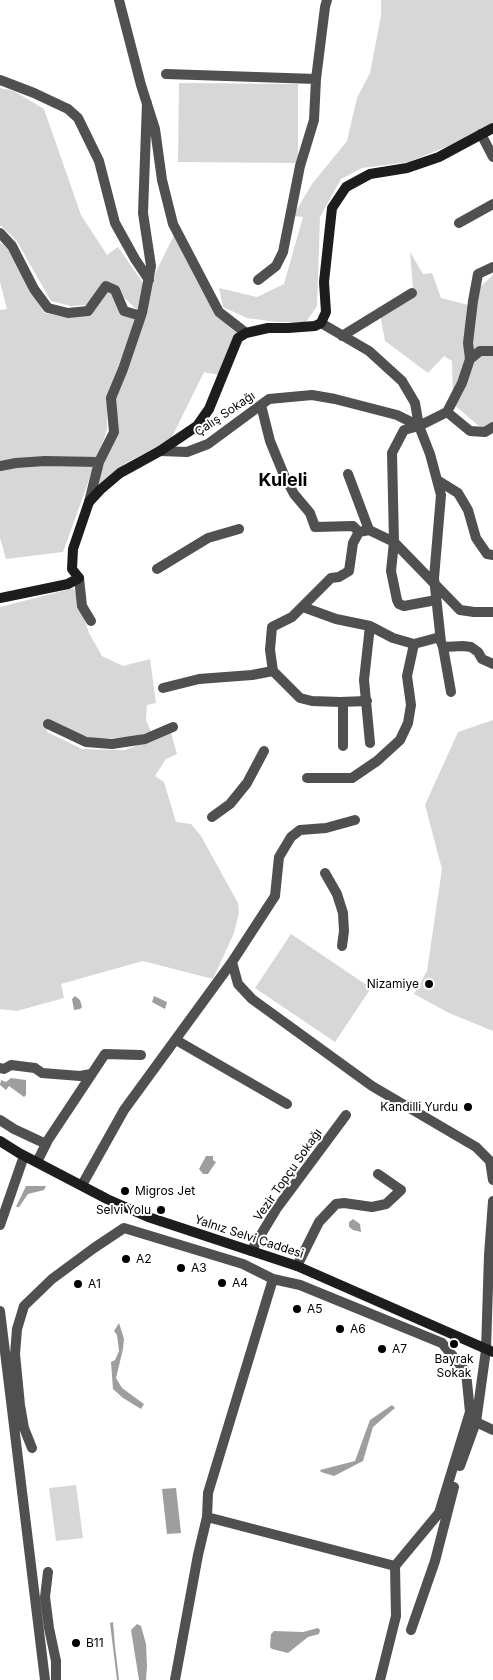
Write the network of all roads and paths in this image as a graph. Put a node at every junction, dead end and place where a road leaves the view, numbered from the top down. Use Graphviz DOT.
graph roads {
  1 [pos="119,0"];
  2 [pos="327,0"];
  3 [pos="166,74"];
  4 [pos="316,79"];
  5 [pos="0,80"];
  6 [pos="147,103"];
  7 [pos="493,128"];
  8 [pos="481,134"];
  9 [pos="493,158"];
  10 [pos="493,204"];
  11 [pos="460,223"];
  12 [pos="0,233"];
  13 [pos="493,268"];
  14 [pos="149,280"];
  15 [pos="258,280"];
  16 [pos="412,293"];
  17 [pos="141,316"];
  18 [pos="321,323"];
  19 [pos="246,333"];
  20 [pos="342,336"];
  21 [pos="493,351"];
  22 [pos="470,358"];
  23 [pos="261,405"];
  24 [pos="447,412"];
  25 [pos="419,426"];
  26 [pos="493,427"];
  27 [pos="160,450"];
  28 [pos="99,462"];
  29 [pos="0,466"];
  30 [pos="348,474"];
  31 [pos="437,480"];
  32 [pos="89,502"];
  33 [pos="239,528"];
  34 [pos="364,531"];
  35 [pos="394,542"];
  36 [pos="493,555"];
  37 [pos="157,568"];
  38 [pos="78,578"];
  39 [pos="435,584"];
  40 [pos="0,598"];
  41 [pos="436,600"];
  42 [pos="303,607"];
  43 [pos="493,612"];
  44 [pos="91,621"];
  45 [pos="370,626"];
  46 [pos="442,642"];
  47 [pos="414,644"];
  48 [pos="493,664"];
  49 [pos="273,671"];
  50 [pos="163,688"];
  51 [pos="451,692"];
  52 [pos="367,701"];
  53 [pos="344,702"];
  54 [pos="48,724"];
  55 [pos="173,727"];
  56 [pos="370,742"];
  57 [pos="342,746"];
  58 [pos="264,751"];
  59 [pos="307,778"];
  60 [pos="212,817"];
  61 [pos="355,820"];
  62 [pos="324,873"];
  63 [pos="342,946"];
  64 [pos="232,962"];
  65 [pos="176,1040"];
  66 [pos="141,1055"];
  67 [pos="0,1068"];
  68 [pos="91,1074"];
  69 [pos="287,1104"];
  70 [pos="346,1115"];
  71 [pos="0,1120"];
  72 [pos="0,1141"];
  73 [pos="46,1144"];
  74 [pos="24,1156"];
  75 [pos="37,1162"];
  76 [pos="378,1174"];
  77 [pos="493,1180"];
  78 [pos="82,1185"];
  79 [pos="493,1201"];
  80 [pos="0,1225"];
  81 [pos="251,1250"];
  82 [pos="297,1266"];
  83 [pos="273,1279"];
  84 [pos="0,1311"];
  85 [pos="489,1351"];
  86 [pos="476,1422"];
  87 [pos="493,1430"];
  88 [pos="32,1448"];
  89 [pos="207,1516"];
  90 [pos="395,1566"];
  91 [pos="48,1572"];
  92 [pos="411,1630"];
  93 [pos="45,1680"];
  94 [pos="56,1680"];
  95 [pos="175,1680"];
  96 [pos="380,1680"];
  1 -- 6 [label="street"];
  2 -- 4 [label="street"];
  3 -- 4 [label="street"];
  4 -- 15 [label="street"];
  5 -- 14 [label="street"];
  6 -- 14 [label="street"];
  6 -- 19 [label="street"];
  7 -- 8 [label="street"];
  8 -- 9 [label="street"];
  8 -- 18 [label="street"];
  10 -- 11 [label="street"];
  12 -- 17 [label="street"];
  13 -- 22 [label="street"];
  14 -- 17 [label="street"];
  16 -- 20 [label="street"];
  17 -- 28 [label="street"];
  18 -- 19 [label="street"];
  18 -- 20 [label="street"];
  19 -- 27 [label="street"];
  20 -- 25 [label="street"];
  21 -- 22 [label="street"];
  22 -- 24 [label="street"];
  23 -- 25 [label="street, Çalış Sokağı"];
  23 -- 27 [label="street, Çalış Sokağı"];
  23 -- 34 [label="street"];
  24 -- 25 [label="street"];
  24 -- 26 [label="street"];
  25 -- 31 [label="street"];
  25 -- 35 [label="street"];
  27 -- 32 [label="street"];
  28 -- 29 [label="street"];
  28 -- 32 [label="street"];
  30 -- 34 [label="street"];
  31 -- 36 [label="street"];
  31 -- 39 [label="street"];
  32 -- 38 [label="street"];
  33 -- 37 [label="street"];
  34 -- 35 [label="street"];
  34 -- 42 [label="street"];
  35 -- 39 [label="street"];
  35 -- 41 [label="street"];
  38 -- 40 [label="street"];
  38 -- 44 [label="street"];
  39 -- 41 [label="street"];
  39 -- 43 [label="street"];
  41 -- 46 [label="street"];
  42 -- 45 [label="street"];
  42 -- 49 [label="street"];
  45 -- 47 [label="street"];
  45 -- 52 [label="street"];
  46 -- 47 [label="street"];
  46 -- 48 [label="street"];
  46 -- 51 [label="street"];
  47 -- 59 [label="street"];
  49 -- 50 [label="street"];
  49 -- 53 [label="street"];
  52 -- 53 [label="street"];
  52 -- 56 [label="street"];
  53 -- 57 [label="street"];
  54 -- 55 [label="street"];
  58 -- 60 [label="street"];
  61 -- 64 [label="street"];
  62 -- 63 [label="street"];
  64 -- 65 [label="street"];
  64 -- 77 [label="street"];
  65 -- 69 [label="street"];
  65 -- 78 [label="street"];
  66 -- 68 [label="street"];
  67 -- 68 [label="street"];
  68 -- 73 [label="street"];
  70 -- 81 [label="street, Vezir Topçu Sokağı"];
  71 -- 73 [label="street"];
  72 -- 74 [label="street, Yalnız Selvi Caddesi"];
  73 -- 75 [label="street"];
  74 -- 75 [label="street, Yalnız Selvi Caddesi"];
  74 -- 80 [label="street"];
  75 -- 78 [label="street, Yalnız Selvi Caddesi"];
  76 -- 82 [label="street"];
  78 -- 81 [label="street, Yalnız Selvi Caddesi"];
  79 -- 85 [label="street"];
  81 -- 82 [label="street, Yalnız Selvi Caddesi"];
  82 -- 85 [label="street, Yalnız Selvi Caddesi"];
  83 -- 88 [label="street"];
  83 -- 89 [label="street"];
  83 -- 90 [label="street"];
  84 -- 93 [label="street"];
  85 -- 86 [label="street"];
  86 -- 87 [label="street"];
  86 -- 92 [label="street"];
  89 -- 90 [label="street"];
  89 -- 95 [label="street"];
  90 -- 96 [label="street"];
  91 -- 94 [label="street"];
}
